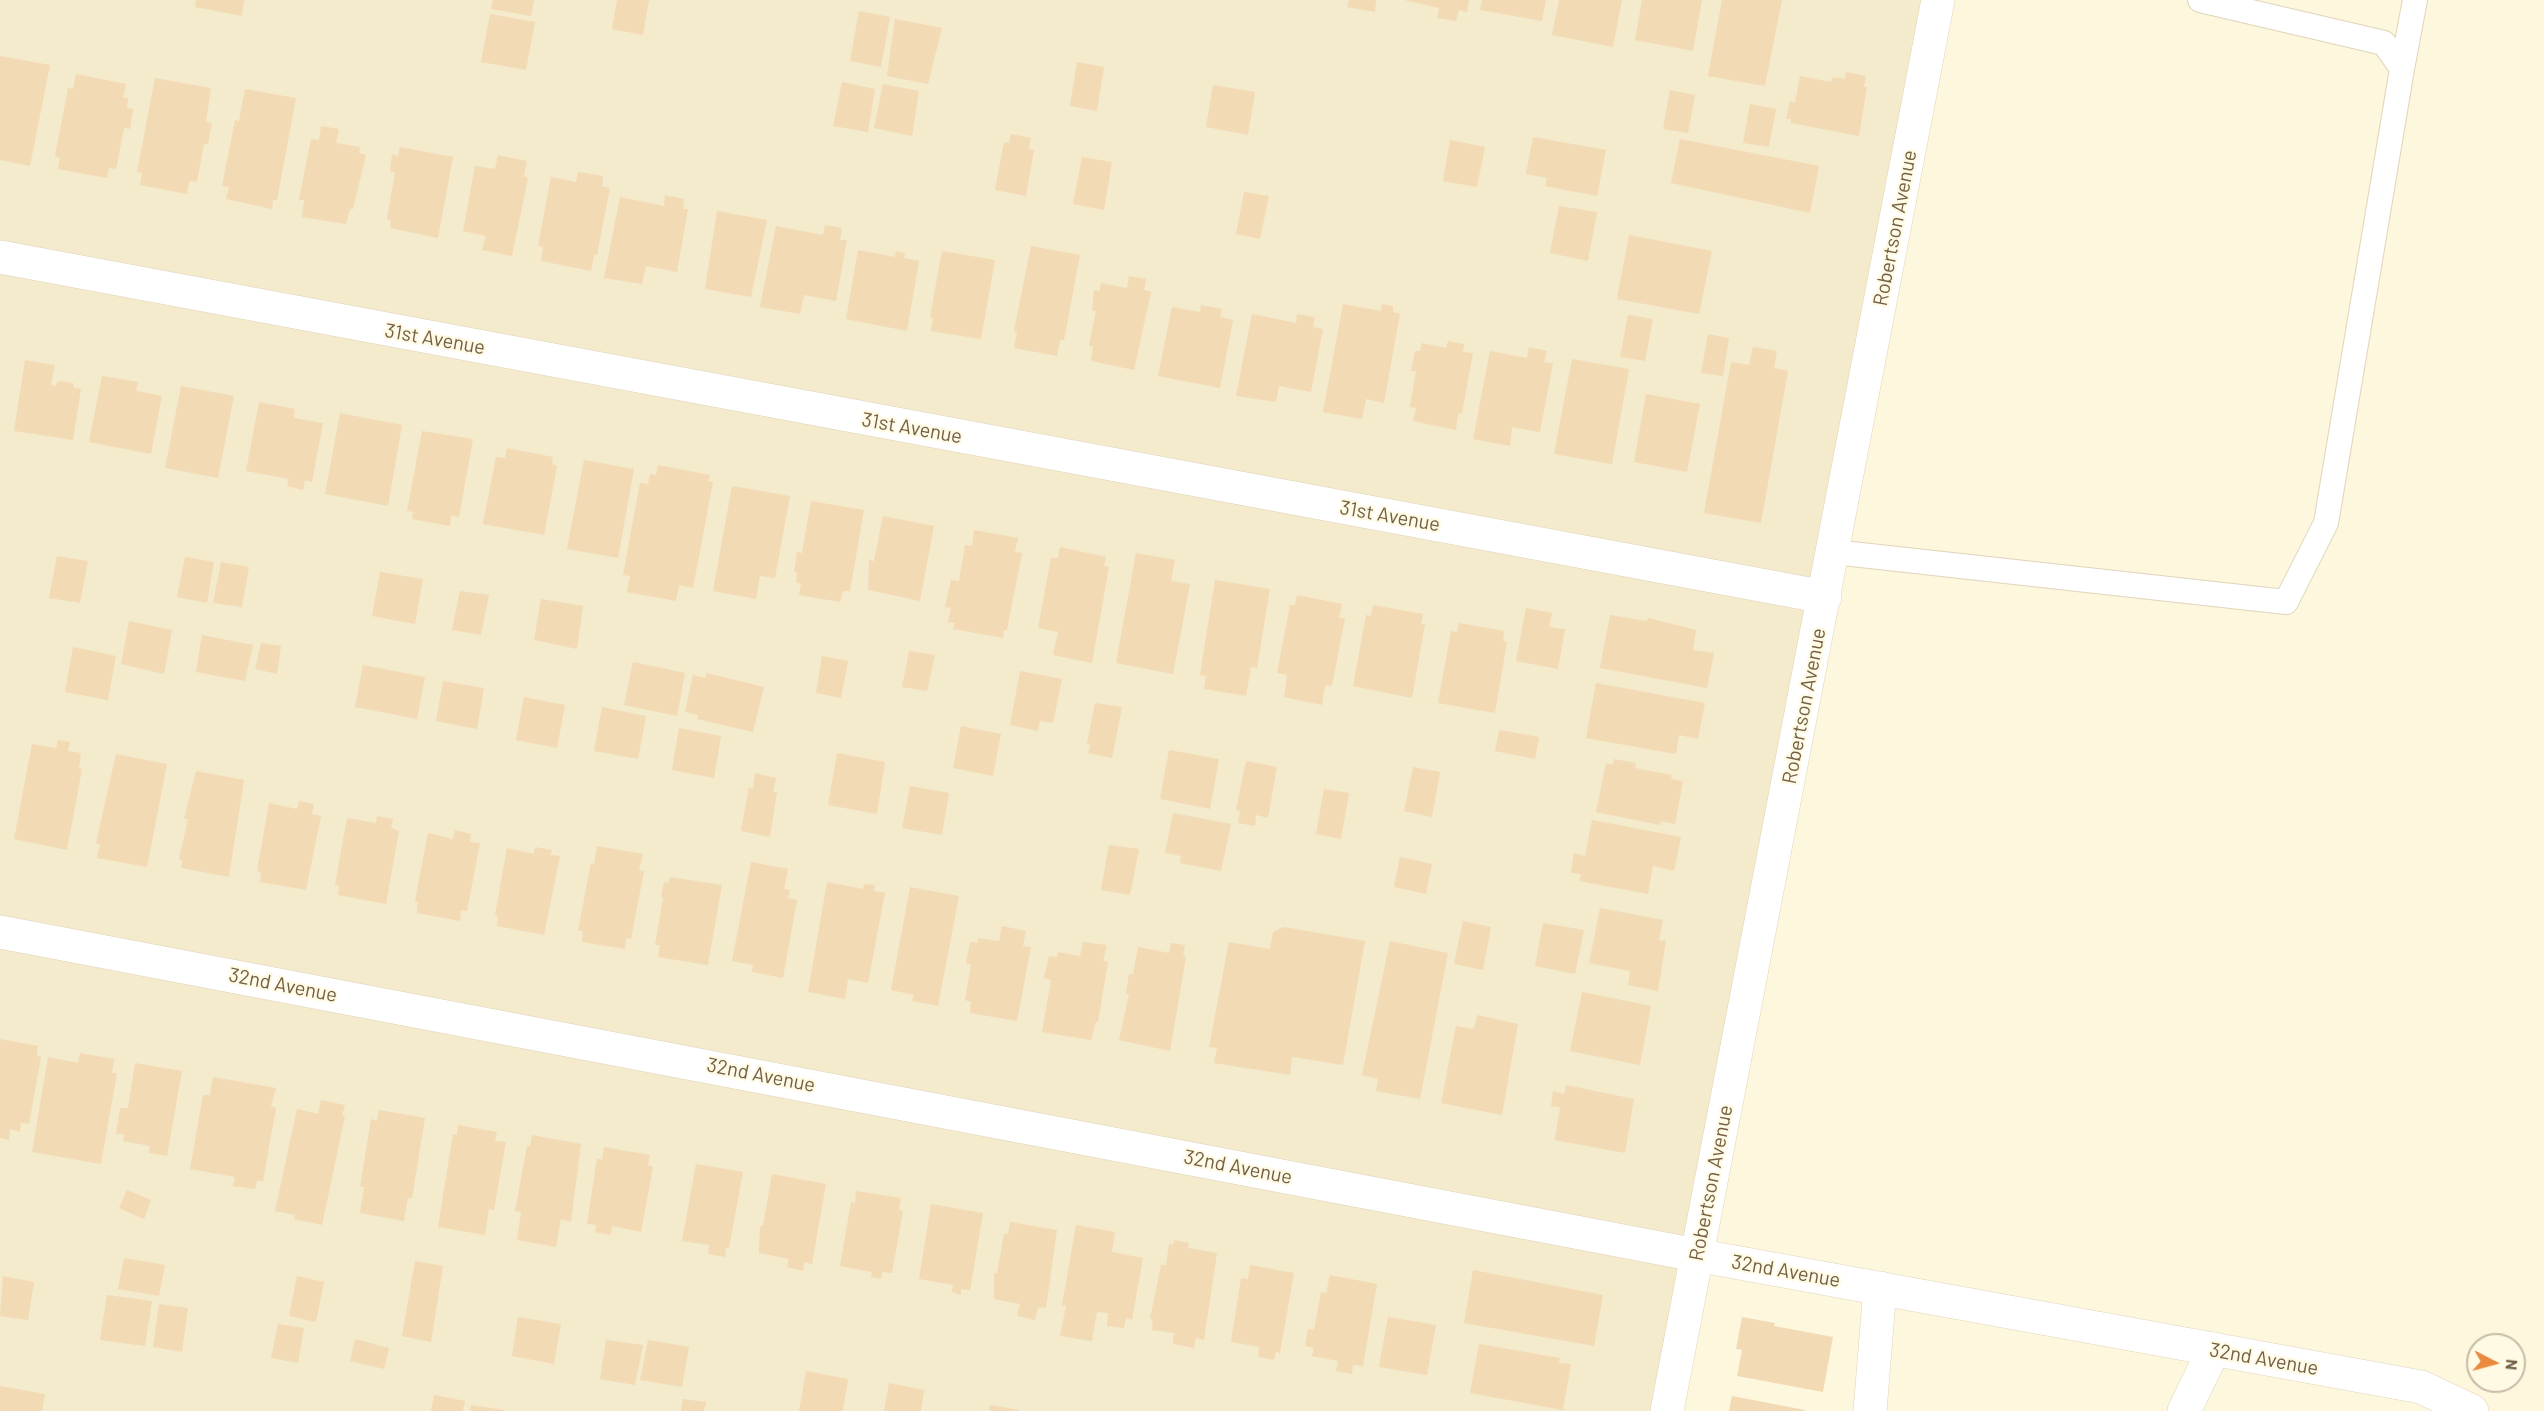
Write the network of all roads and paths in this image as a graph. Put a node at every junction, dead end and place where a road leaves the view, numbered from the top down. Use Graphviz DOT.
graph roads {
  1 [pos="1938,0"];
  2 [pos="2200,0"];
  3 [pos="2415,0"];
  4 [pos="2402,69"];
  5 [pos="0,257"];
  6 [pos="1834,552"];
  7 [pos="1825,597"];
  8 [pos="0,932"];
  9 [pos="1696,1255"];
  10 [pos="1880,1288"];
  11 [pos="2214,1350"];
  12 [pos="2415,1399"];
  13 [pos="1667,1411"];
  14 [pos="1870,1411"];
  15 [pos="2184,1411"];
  16 [pos="2472,1411"];
  1 -- 6 [label="street, Robertson Avenue"];
  2 -- 4 [label="lane"];
  3 -- 4 [label="lane"];
  4 -- 6 [label="lane"];
  5 -- 7 [label="street, 31st Avenue"];
  6 -- 7 [label="street, Robertson Avenue"];
  7 -- 9 [label="street, Robertson Avenue"];
  8 -- 9 [label="street, 32nd Avenue"];
  9 -- 10 [label="street, 32nd Avenue"];
  9 -- 13 [label="street, Robertson Avenue"];
  10 -- 11 [label="street, 32nd Avenue"];
  10 -- 14 [label="street"];
  11 -- 12 [label="street, 32nd Avenue"];
  11 -- 15 [label="street"];
  12 -- 16 [label="street, 32nd Avenue"];
}
